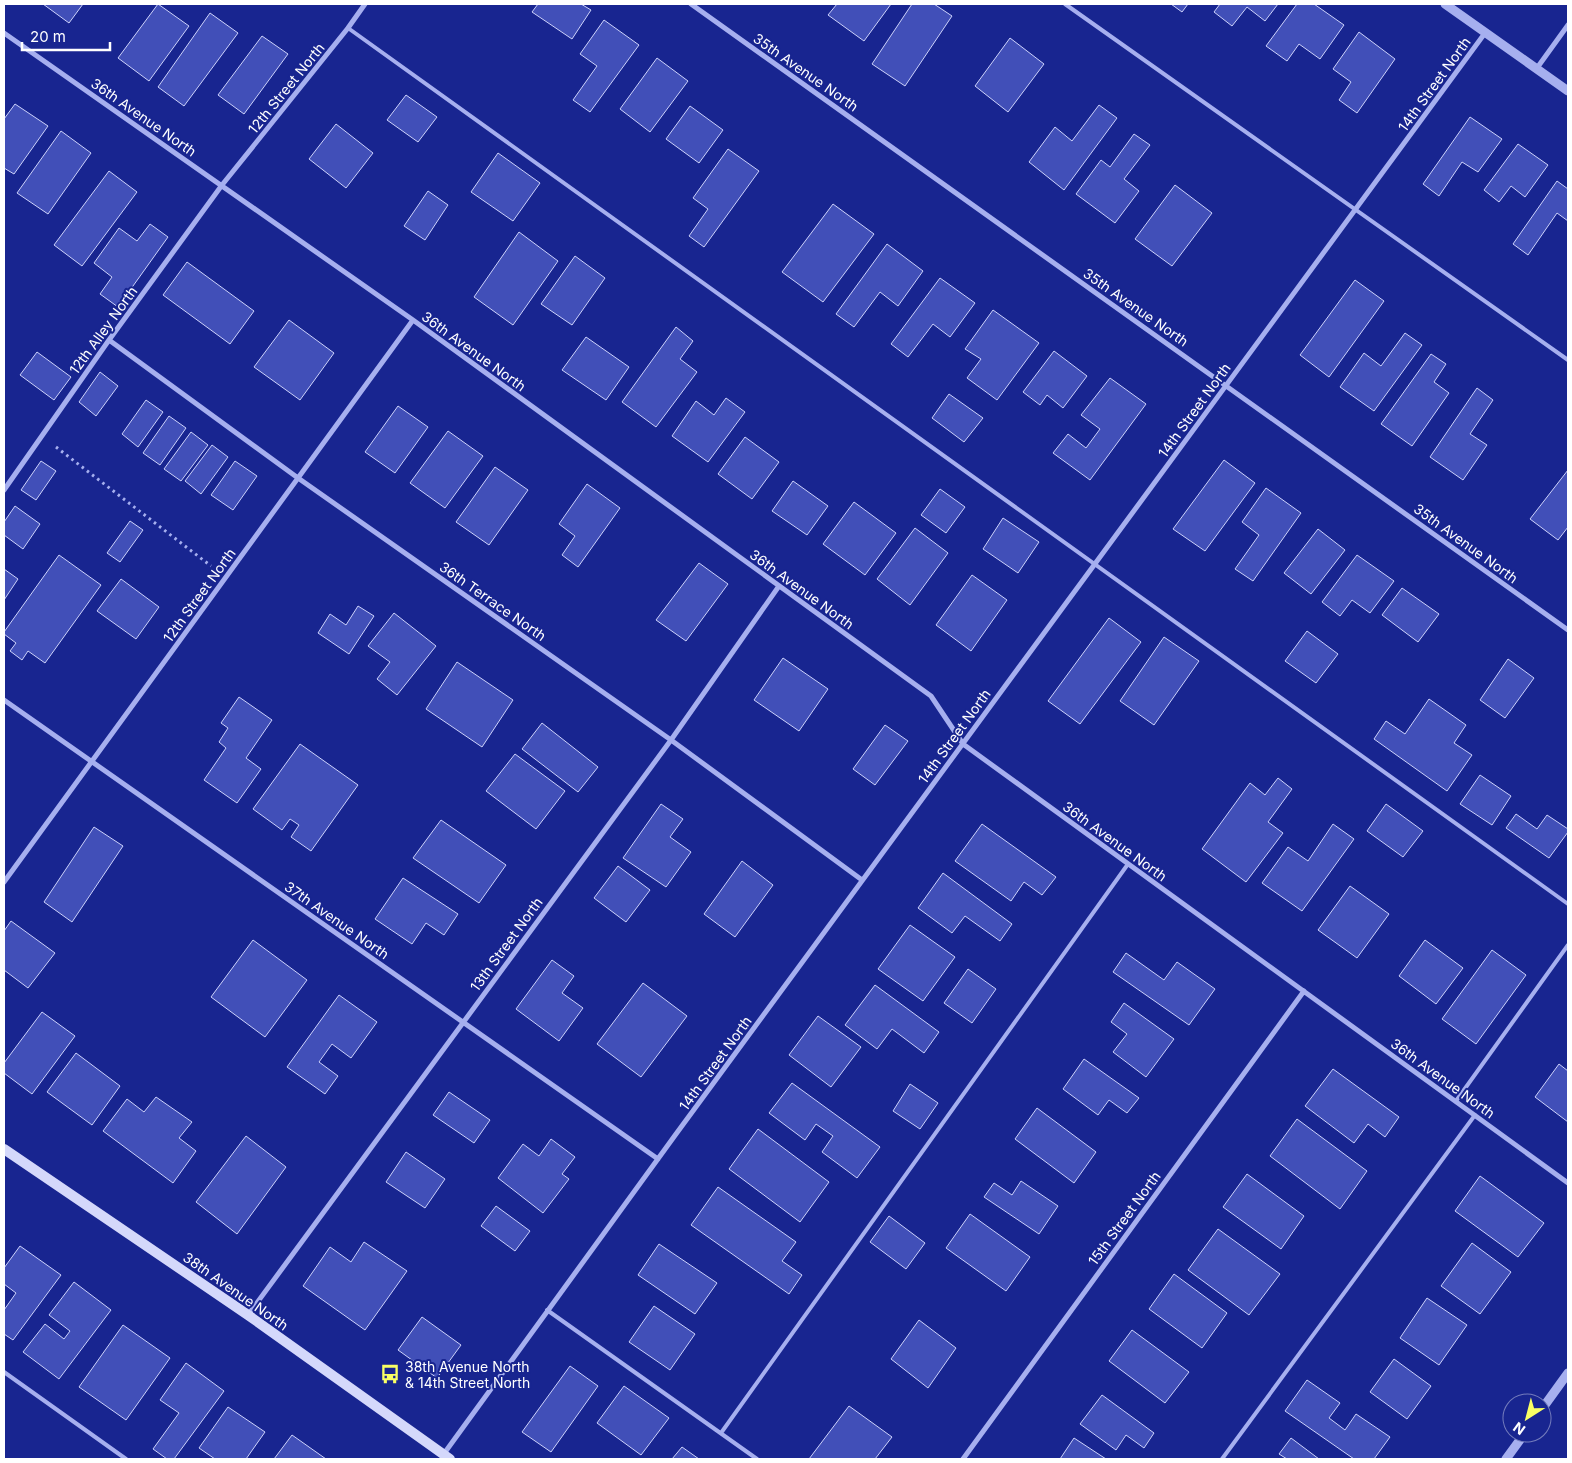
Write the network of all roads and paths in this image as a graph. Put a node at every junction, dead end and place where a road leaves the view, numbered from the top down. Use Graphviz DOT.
graph roads {
  1 [pos="366,4"];
  2 [pos="691,4"];
  3 [pos="1065,4"];
  4 [pos="1445,4"];
  5 [pos="1568,26"];
  6 [pos="348,28"];
  7 [pos="4,33"];
  8 [pos="1485,33"];
  9 [pos="1537,68"];
  10 [pos="1568,91"];
  11 [pos="222,185"];
  12 [pos="1356,209"];
  13 [pos="413,320"];
  14 [pos="109,340"];
  15 [pos="1568,360"];
  16 [pos="1226,385"];
  17 [pos="41,436"];
  18 [pos="298,478"];
  19 [pos="4,490"];
  20 [pos="1094,565"];
  21 [pos="226,577"];
  22 [pos="779,586"];
  23 [pos="1568,630"];
  24 [pos="4,700"];
  25 [pos="670,740"];
  26 [pos="963,744"];
  27 [pos="92,761"];
  28 [pos="1128,864"];
  29 [pos="862,880"];
  30 [pos="4,882"];
  31 [pos="1568,904"];
  32 [pos="1568,945"];
  33 [pos="1304,991"];
  34 [pos="462,1022"];
  35 [pos="1456,1102"];
  36 [pos="1475,1115"];
  37 [pos="4,1149"];
  38 [pos="658,1160"];
  39 [pos="1568,1183"];
  40 [pos="547,1310"];
  41 [pos="248,1315"];
  42 [pos="4,1372"];
  43 [pos="1568,1372"];
  44 [pos="1552,1395"];
  45 [pos="721,1433"];
  46 [pos="1518,1443"];
  47 [pos="446,1457"];
  48 [pos="126,1459"];
  49 [pos="757,1459"];
  50 [pos="963,1459"];
  51 [pos="1222,1459"];
  52 [pos="1506,1459"];
  1 -- 6 [label="street, 12th Street North"];
  2 -- 16 [label="street, 35th Avenue North"];
  3 -- 12 [label="lane"];
  4 -- 8 [label="street"];
  5 -- 9 [label="street"];
  6 -- 11 [label="street, 12th Street North"];
  6 -- 20 [label="lane"];
  7 -- 11 [label="street, 36th Avenue North"];
  8 -- 9 [label="street"];
  8 -- 12 [label="street, 14th Street North"];
  9 -- 10 [label="street"];
  11 -- 13 [label="street, 36th Avenue North"];
  11 -- 14 [label="street, 12th Alley North"];
  12 -- 15 [label="lane"];
  12 -- 16 [label="street, 14th Street North"];
  13 -- 18 [label="street, 12th Street North"];
  13 -- 22 [label="street, 36th Avenue North"];
  14 -- 17 [label="street, 12th Alley North"];
  14 -- 18 [label="street, 36th Terrace North"];
  16 -- 20 [label="street, 14th Street North"];
  16 -- 23 [label="street, 35th Avenue North"];
  17 -- 19 [label="street, 12th Alley North"];
  17 -- 21 [label="path"];
  18 -- 21 [label="street, 12th Street North"];
  18 -- 25 [label="street, 36th Terrace North"];
  20 -- 26 [label="street, 14th Street North"];
  20 -- 31 [label="lane"];
  21 -- 27 [label="street, 12th Street North"];
  22 -- 25 [label="street, 13th Street North"];
  22 -- 26 [label="street, 36th Avenue North"];
  24 -- 27 [label="street, 37th Avenue North"];
  25 -- 29 [label="street, 36th Terrace North"];
  25 -- 34 [label="street, 13th Street North"];
  26 -- 28 [label="street, 36th Avenue North"];
  26 -- 29 [label="street, 14th Street North"];
  27 -- 30 [label="street, 12th Street North"];
  27 -- 34 [label="street, 37th Avenue North"];
  28 -- 33 [label="street, 36th Avenue North"];
  28 -- 45 [label="lane"];
  29 -- 38 [label="street, 14th Street North"];
  32 -- 35 [label="lane"];
  33 -- 35 [label="street, 36th Avenue North"];
  33 -- 50 [label="street, 15th Street North"];
  34 -- 38 [label="street, 37th Avenue North"];
  34 -- 41 [label="street, 13th Street North"];
  35 -- 36 [label="street, 36th Avenue North"];
  36 -- 39 [label="street, 36th Avenue North"];
  36 -- 51 [label="lane"];
  37 -- 41 [label="main road, 38th Avenue North"];
  38 -- 40 [label="street, 14th Street North"];
  40 -- 45 [label="lane"];
  40 -- 47 [label="street, 14th Street North"];
  41 -- 47 [label="main road, 38th Avenue North"];
  42 -- 48 [label="lane"];
  43 -- 44 [label="street"];
  45 -- 49 [label="lane"];
  46 -- 52 [label="street"];
}
